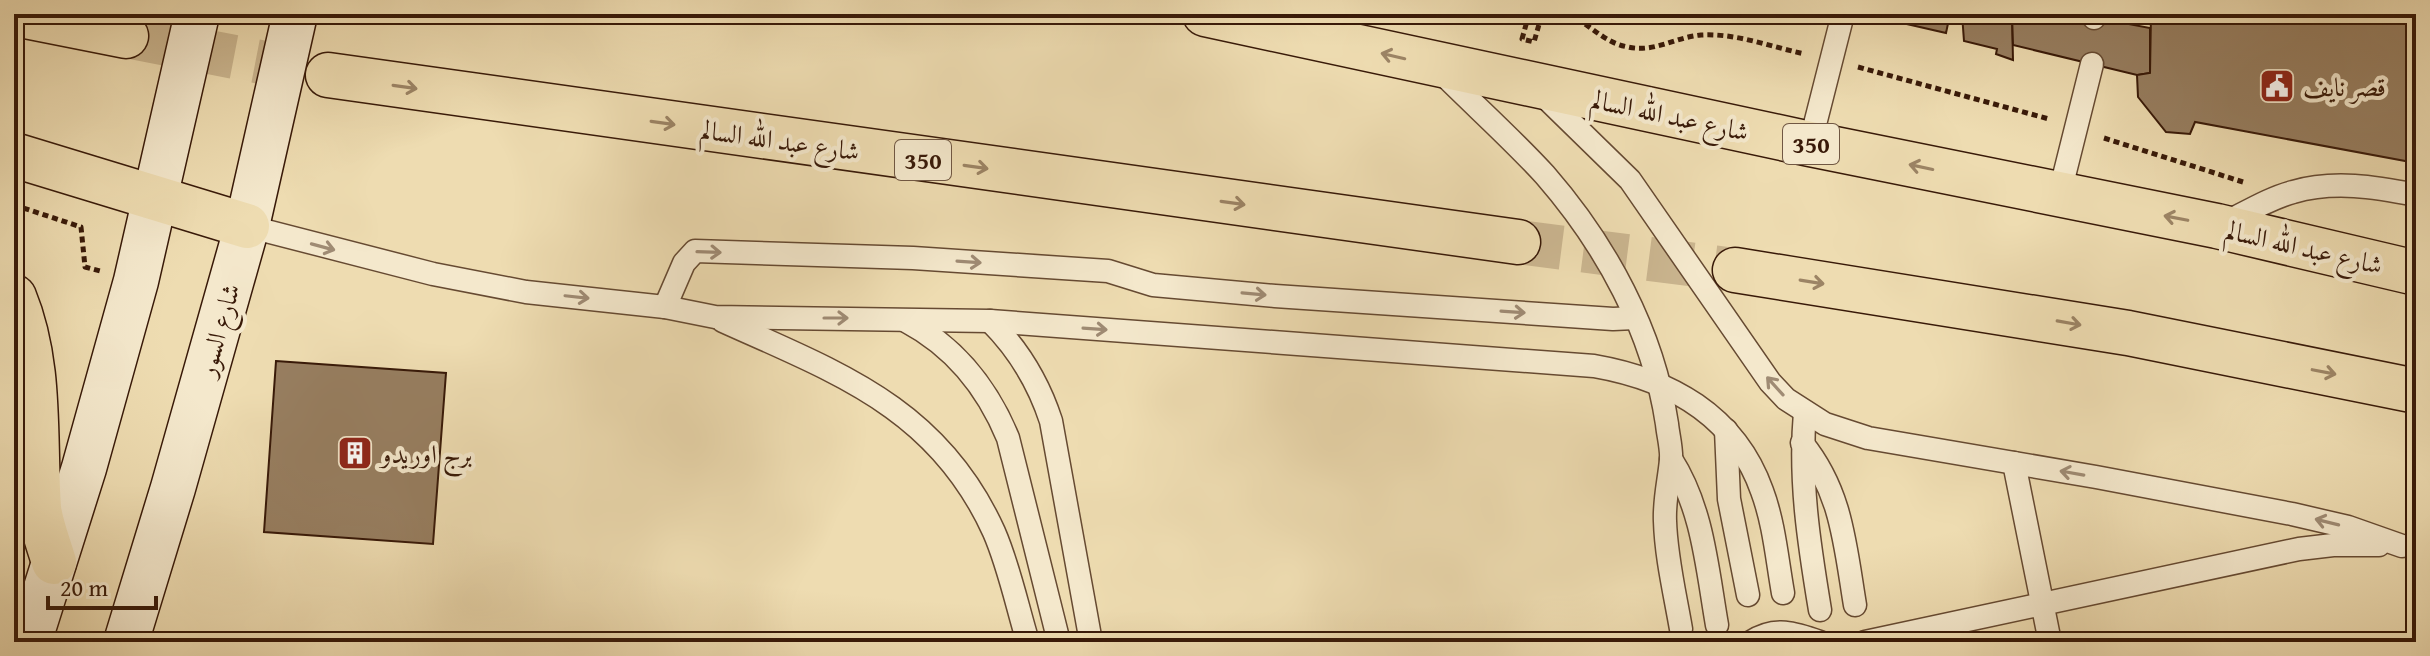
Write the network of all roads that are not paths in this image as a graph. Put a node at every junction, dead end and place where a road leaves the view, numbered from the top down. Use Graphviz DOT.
graph roads {
  1 [pos="15,14"];
  2 [pos="197,14"];
  3 [pos="295,14"];
  4 [pos="1205,14"];
  5 [pos="1843,14"];
  6 [pos="126,36"];
  7 [pos="2092,64"];
  8 [pos="1434,65"];
  9 [pos="328,75"];
  10 [pos="1532,86"];
  11 [pos="1810,144"];
  12 [pos="14,155"];
  13 [pos="2416,195"];
  14 [pos="2059,196"];
  15 [pos="157,200"];
  16 [pos="247,226"];
  17 [pos="2217,226"];
  18 [pos="1518,242"];
  19 [pos="1735,270"];
  20 [pos="2416,273"];
  21 [pos="14,297"];
  22 [pos="665,307"];
  23 [pos="715,317"];
  24 [pos="901,318"];
  25 [pos="1635,318"];
  26 [pos="990,321"];
  27 [pos="1658,382"];
  28 [pos="2416,391"];
  29 [pos="1805,412"];
  30 [pos="1726,430"];
  31 [pos="1802,443"];
  32 [pos="1671,459"];
  33 [pos="2014,463"];
  34 [pos="2409,548"];
  35 [pos="54,562"];
  36 [pos="1783,593"];
  37 [pos="1748,595"];
  38 [pos="2041,602"];
  39 [pos="1855,605"];
  40 [pos="1820,610"];
  41 [pos="1717,625"];
  42 [pos="1681,629"];
  43 [pos="1915,637"];
  44 [pos="29,642"];
  45 [pos="126,642"];
  46 [pos="1028,642"];
  47 [pos="1059,642"];
  48 [pos="1091,642"];
  49 [pos="1751,642"];
  50 [pos="1820,642"];
  51 [pos="1865,642"];
  52 [pos="2050,642"];
  1 -- 6 [label="main road"];
  2 -- 15 [label="main road"];
  3 -- 16 [label="main road, شارع السور"];
  8 -- 4 [label="main road, شارع عبد الله السالم / 350, one-way"];
  5 -- 11 [label="lane"];
  7 -- 14 [label="lane"];
  8 -- 10 [label="main road, شارع عبد الله السالم / 350"];
  8 -- 25 [label="lane"];
  9 -- 18 [label="main road, شارع عبد الله السالم / 350, one-way"];
  10 -- 11 [label="main road, شارع عبد الله السالم / 350"];
  29 -- 10 [label="lane, one-way"];
  14 -- 11 [label="main road, شارع عبد الله السالم / 350, one-way"];
  12 -- 15 [label="main road"];
  13 -- 17 [label="lane"];
  17 -- 14 [label="main road, شارع عبد الله السالم / 350, one-way"];
  15 -- 16 [label="main road"];
  15 -- 35 [label="main road"];
  16 -- 22 [label="lane, one-way"];
  16 -- 45 [label="main road, شارع السور"];
  17 -- 20 [label="main road, شارع عبد الله السالم / 350"];
  19 -- 28 [label="main road, one-way"];
  21 -- 35 [label="main road"];
  22 -- 23 [label="lane"];
  22 -- 25 [label="lane, one-way"];
  23 -- 24 [label="lane, one-way"];
  23 -- 46 [label="lane"];
  24 -- 26 [label="lane"];
  24 -- 47 [label="lane"];
  25 -- 27 [label="lane"];
  26 -- 27 [label="lane, one-way"];
  26 -- 48 [label="lane"];
  27 -- 30 [label="lane"];
  27 -- 32 [label="lane"];
  29 -- 31 [label="lane"];
  29 -- 33 [label="lane"];
  30 -- 36 [label="lane"];
  30 -- 37 [label="lane"];
  31 -- 39 [label="lane"];
  31 -- 40 [label="lane"];
  32 -- 41 [label="lane"];
  32 -- 42 [label="lane"];
  34 -- 33 [label="lane, one-way"];
  33 -- 38 [label="lane"];
  34 -- 38 [label="lane"];
  35 -- 44 [label="main road"];
  38 -- 43 [label="lane"];
  38 -- 52 [label="lane"];
  43 -- 51 [label="lane"];
  49 -- 50 [label="lane"];
}
